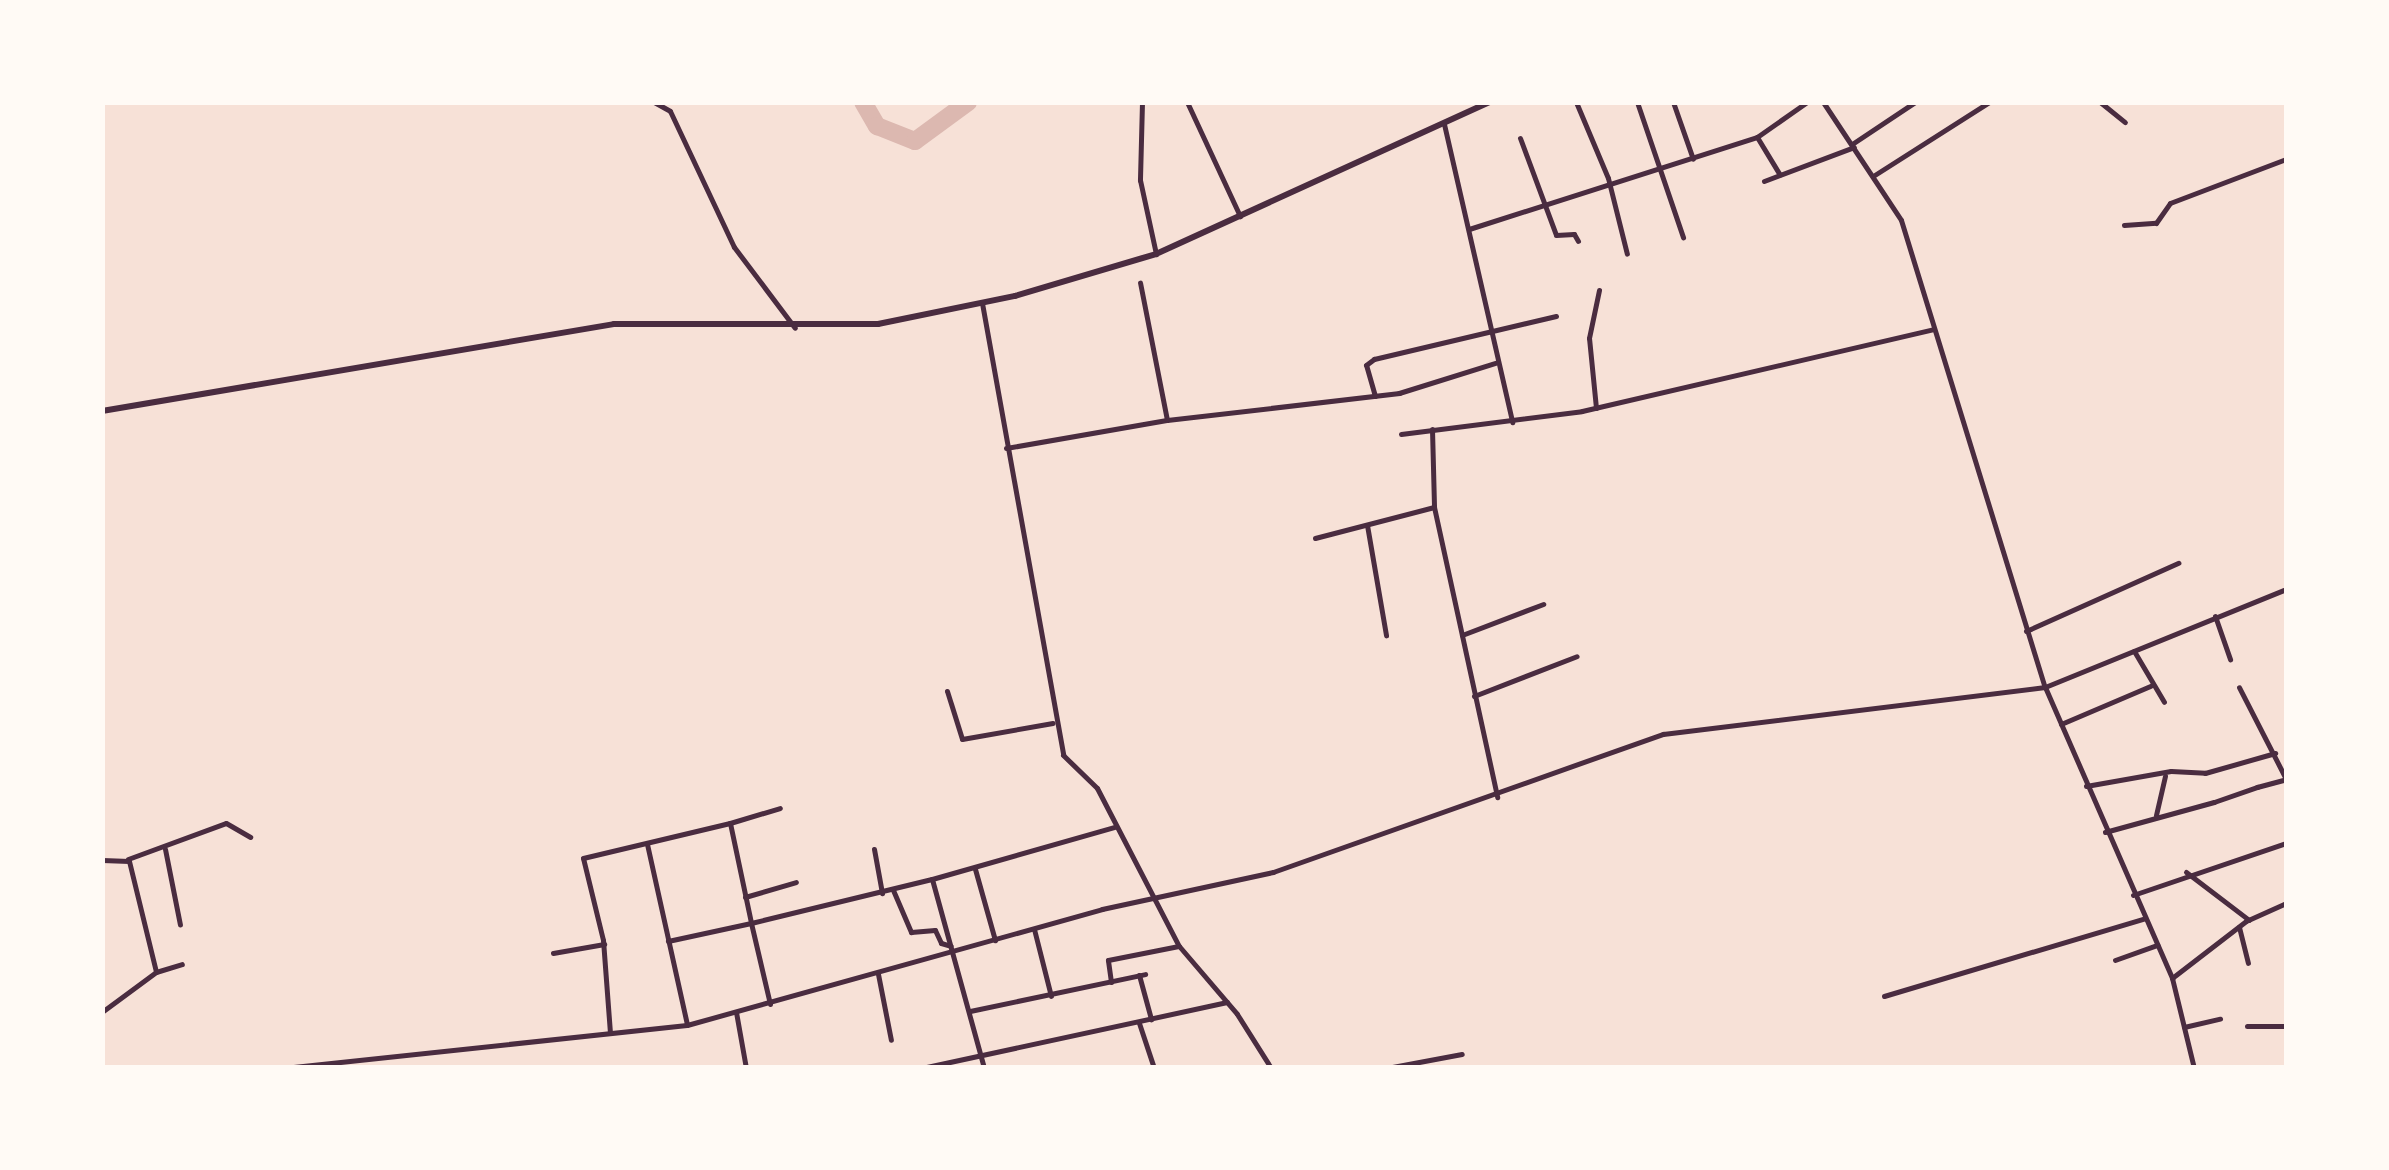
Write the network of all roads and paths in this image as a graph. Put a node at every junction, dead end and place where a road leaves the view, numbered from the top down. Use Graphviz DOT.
graph roads {
  1 [pos="654,102"];
  2 [pos="1142,102"];
  3 [pos="1187,102"];
  4 [pos="1490,102"];
  5 [pos="1576,102"];
  6 [pos="1638,102"];
  7 [pos="1673,102"];
  8 [pos="1807,102"];
  9 [pos="1823,102"];
  10 [pos="1915,102"];
  11 [pos="1989,102"];
  12 [pos="2100,102"];
  13 [pos="2125,122"];
  14 [pos="1444,124"];
  15 [pos="1757,137"];
  16 [pos="1520,138"];
  17 [pos="1853,146"];
  18 [pos="1693,159"];
  19 [pos="2286,159"];
  20 [pos="1664,169"];
  21 [pos="1780,174"];
  22 [pos="1874,176"];
  23 [pos="1764,181"];
  24 [pos="1610,187"];
  25 [pos="1546,209"];
  26 [pos="1240,216"];
  27 [pos="2124,225"];
  28 [pos="1469,229"];
  29 [pos="1683,237"];
  30 [pos="1578,241"];
  31 [pos="1156,254"];
  32 [pos="1626,254"];
  33 [pos="1140,283"];
  34 [pos="1598,290"];
  35 [pos="982,304"];
  36 [pos="1556,316"];
  37 [pos="795,328"];
  38 [pos="1934,329"];
  39 [pos="1490,334"];
  40 [pos="1496,363"];
  41 [pos="1375,396"];
  42 [pos="1596,408"];
  43 [pos="102,411"];
  44 [pos="1168,420"];
  45 [pos="1512,422"];
  46 [pos="1432,429"];
  47 [pos="1400,434"];
  48 [pos="1006,448"];
  49 [pos="1434,507"];
  50 [pos="1367,525"];
  51 [pos="1315,538"];
  52 [pos="2178,563"];
  53 [pos="2286,589"];
  54 [pos="1543,604"];
  55 [pos="2215,616"];
  56 [pos="2026,631"];
  57 [pos="1386,635"];
  58 [pos="1461,635"];
  59 [pos="2134,652"];
  60 [pos="1577,656"];
  61 [pos="2230,658"];
  62 [pos="2045,687"];
  63 [pos="2240,687"];
  64 [pos="2146,688"];
  65 [pos="947,690"];
  66 [pos="1474,696"];
  67 [pos="2164,702"];
  68 [pos="1053,724"];
  69 [pos="2061,724"];
  70 [pos="2276,753"];
  71 [pos="2165,776"];
  72 [pos="2086,786"];
  73 [pos="1496,797"];
  74 [pos="780,808"];
  75 [pos="2160,816"];
  76 [pos="730,823"];
  77 [pos="1114,828"];
  78 [pos="2105,832"];
  79 [pos="250,837"];
  80 [pos="648,844"];
  81 [pos="2286,844"];
  82 [pos="166,849"];
  83 [pos="874,849"];
  84 [pos="128,859"];
  85 [pos="102,860"];
  86 [pos="975,869"];
  87 [pos="2184,873"];
  88 [pos="932,879"];
  89 [pos="796,882"];
  90 [pos="893,890"];
  91 [pos="882,893"];
  92 [pos="2132,895"];
  93 [pos="745,896"];
  94 [pos="1152,897"];
  95 [pos="2286,903"];
  96 [pos="2145,918"];
  97 [pos="750,923"];
  98 [pos="2244,924"];
  99 [pos="180,925"];
  100 [pos="1034,929"];
  101 [pos="994,940"];
  102 [pos="668,941"];
  103 [pos="604,944"];
  104 [pos="2157,945"];
  105 [pos="1179,946"];
  106 [pos="952,949"];
  107 [pos="553,953"];
  108 [pos="2115,960"];
  109 [pos="2248,963"];
  110 [pos="182,964"];
  111 [pos="156,972"];
  112 [pos="878,974"];
  113 [pos="2172,978"];
  114 [pos="1111,982"];
  115 [pos="1051,996"];
  116 [pos="1884,996"];
  117 [pos="1227,1002"];
  118 [pos="770,1004"];
  119 [pos="970,1011"];
  120 [pos="102,1012"];
  121 [pos="736,1012"];
  122 [pos="1151,1019"];
  123 [pos="2220,1019"];
  124 [pos="1138,1022"];
  125 [pos="687,1025"];
  126 [pos="2247,1026"];
  127 [pos="2286,1026"];
  128 [pos="2184,1027"];
  129 [pos="610,1033"];
  130 [pos="891,1040"];
  131 [pos="1462,1054"];
  132 [pos="981,1057"];
  133 [pos="284,1068"];
  134 [pos="746,1068"];
  135 [pos="922,1068"];
  136 [pos="984,1068"];
  137 [pos="1154,1068"];
  138 [pos="1271,1068"];
  139 [pos="1387,1068"];
  140 [pos="2194,1068"];
  1 -- 37 [label="street"];
  2 -- 31 [label="street"];
  3 -- 26 [label="street"];
  4 -- 14 [label="main road"];
  5 -- 24 [label="street"];
  6 -- 20 [label="street"];
  7 -- 18 [label="street"];
  8 -- 15 [label="street"];
  9 -- 17 [label="street"];
  10 -- 17 [label="street"];
  11 -- 22 [label="street"];
  12 -- 13 [label="street"];
  14 -- 26 [label="main road"];
  14 -- 28 [label="street"];
  14 -- 39 [label="street"];
  15 -- 18 [label="street"];
  15 -- 21 [label="street"];
  16 -- 25 [label="street"];
  17 -- 21 [label="street"];
  17 -- 22 [label="street"];
  18 -- 20 [label="street"];
  19 -- 27 [label="street"];
  20 -- 24 [label="street"];
  20 -- 29 [label="street"];
  21 -- 23 [label="street"];
  22 -- 38 [label="street"];
  24 -- 25 [label="street"];
  24 -- 32 [label="street"];
  25 -- 28 [label="street"];
  25 -- 30 [label="street"];
  26 -- 31 [label="main road"];
  28 -- 39 [label="street"];
  31 -- 35 [label="main road"];
  33 -- 44 [label="street"];
  34 -- 42 [label="street"];
  35 -- 37 [label="main road"];
  35 -- 48 [label="street"];
  36 -- 39 [label="street"];
  37 -- 43 [label="main road"];
  38 -- 42 [label="street"];
  38 -- 56 [label="street"];
  39 -- 40 [label="street"];
  39 -- 41 [label="street"];
  40 -- 41 [label="street"];
  40 -- 45 [label="street"];
  41 -- 44 [label="street"];
  42 -- 45 [label="street"];
  44 -- 48 [label="street"];
  45 -- 46 [label="street"];
  46 -- 47 [label="street"];
  46 -- 49 [label="street"];
  48 -- 68 [label="street"];
  49 -- 50 [label="street"];
  49 -- 58 [label="street"];
  50 -- 51 [label="street"];
  50 -- 57 [label="street"];
  52 -- 56 [label="street"];
  53 -- 55 [label="street"];
  54 -- 58 [label="street"];
  55 -- 59 [label="street"];
  55 -- 61 [label="street"];
  56 -- 62 [label="street"];
  58 -- 66 [label="street"];
  59 -- 62 [label="street"];
  59 -- 64 [label="street"];
  60 -- 66 [label="street"];
  62 -- 69 [label="street"];
  62 -- 73 [label="street"];
  63 -- 70 [label="street"];
  64 -- 67 [label="street"];
  64 -- 69 [label="street"];
  65 -- 68 [label="street"];
  66 -- 73 [label="street"];
  68 -- 77 [label="street"];
  69 -- 72 [label="street"];
  70 -- 71 [label="street"];
  70 -- 75 [label="street"];
  71 -- 72 [label="street"];
  71 -- 75 [label="street"];
  72 -- 78 [label="street"];
  73 -- 94 [label="street"];
  74 -- 76 [label="street"];
  75 -- 78 [label="street"];
  76 -- 80 [label="street"];
  76 -- 93 [label="street"];
  77 -- 86 [label="street"];
  77 -- 94 [label="street"];
  78 -- 92 [label="street"];
  79 -- 82 [label="street"];
  80 -- 102 [label="street"];
  80 -- 103 [label="street"];
  81 -- 87 [label="street"];
  82 -- 84 [label="street"];
  82 -- 99 [label="street"];
  83 -- 91 [label="street"];
  84 -- 85 [label="street"];
  84 -- 111 [label="street"];
  86 -- 88 [label="street"];
  86 -- 101 [label="street"];
  87 -- 92 [label="street"];
  87 -- 98 [label="street"];
  88 -- 90 [label="street"];
  88 -- 106 [label="street"];
  89 -- 93 [label="street"];
  90 -- 91 [label="street"];
  90 -- 106 [label="street"];
  91 -- 97 [label="street"];
  92 -- 96 [label="street"];
  93 -- 97 [label="street"];
  94 -- 100 [label="street"];
  94 -- 105 [label="street"];
  95 -- 98 [label="street"];
  96 -- 104 [label="street"];
  96 -- 116 [label="street"];
  97 -- 102 [label="street"];
  97 -- 118 [label="street"];
  98 -- 109 [label="street"];
  98 -- 113 [label="street"];
  100 -- 101 [label="street"];
  100 -- 115 [label="street"];
  101 -- 106 [label="street"];
  102 -- 125 [label="street"];
  103 -- 107 [label="street"];
  103 -- 129 [label="street"];
  104 -- 108 [label="street"];
  104 -- 113 [label="street"];
  105 -- 114 [label="street"];
  105 -- 117 [label="street"];
  106 -- 112 [label="street"];
  106 -- 119 [label="street"];
  110 -- 111 [label="street"];
  111 -- 120 [label="street"];
  112 -- 118 [label="street"];
  112 -- 130 [label="street"];
  113 -- 128 [label="street"];
  114 -- 115 [label="street"];
  114 -- 122 [label="street"];
  115 -- 119 [label="street"];
  117 -- 122 [label="street"];
  117 -- 138 [label="street"];
  118 -- 121 [label="street"];
  119 -- 132 [label="street"];
  121 -- 125 [label="street"];
  121 -- 134 [label="street"];
  122 -- 124 [label="street"];
  123 -- 128 [label="street"];
  124 -- 132 [label="street"];
  124 -- 137 [label="street"];
  125 -- 129 [label="street"];
  126 -- 127 [label="street"];
  128 -- 140 [label="street"];
  129 -- 133 [label="street"];
  131 -- 139 [label="street"];
  132 -- 135 [label="street"];
  132 -- 136 [label="street"];
}
